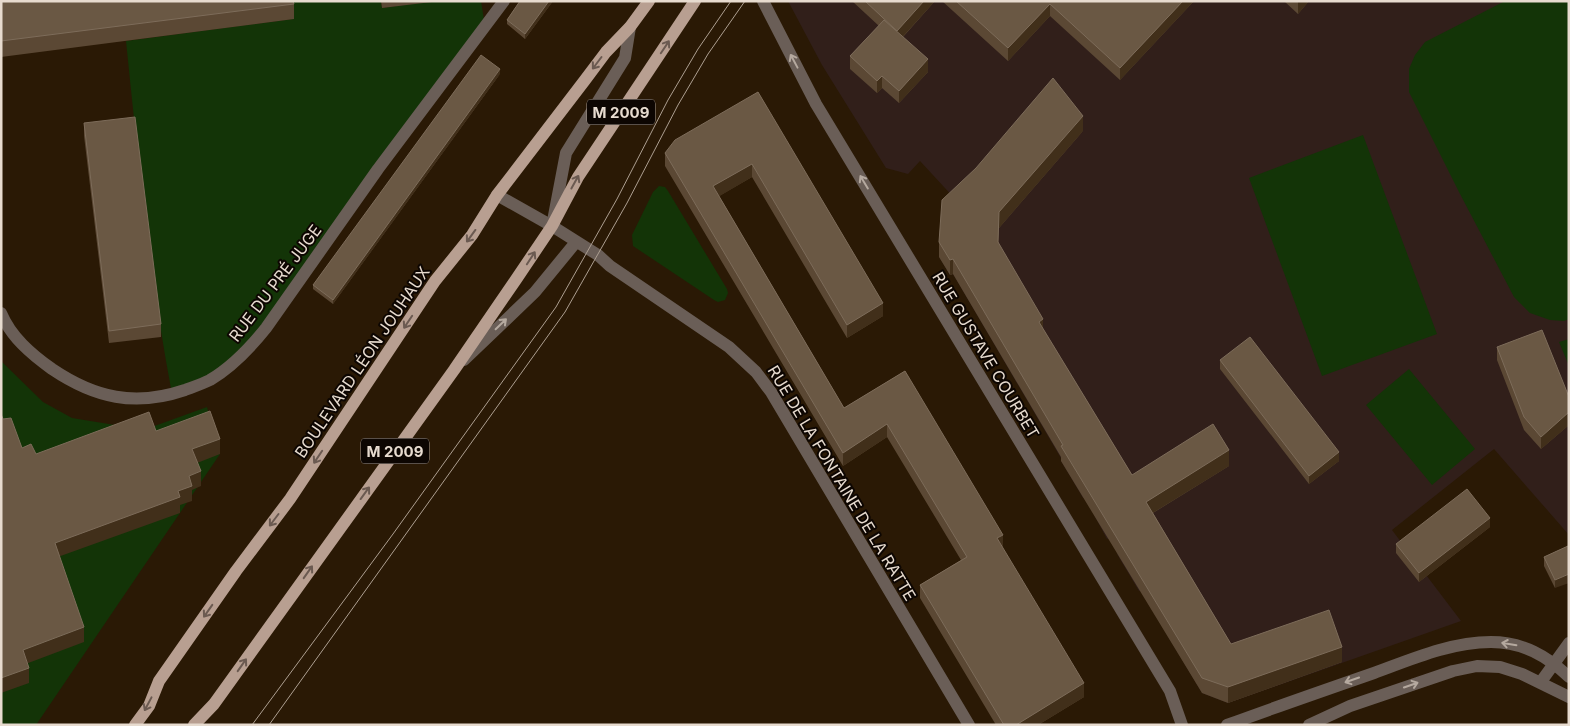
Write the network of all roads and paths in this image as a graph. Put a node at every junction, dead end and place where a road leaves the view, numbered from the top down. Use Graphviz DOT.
graph roads {
  1 [pos="504,1"];
  2 [pos="648,1"];
  3 [pos="696,1"];
  4 [pos="763,1"];
  5 [pos="630,27"];
  6 [pos="497,195"];
  7 [pos="552,226"];
  8 [pos="576,242"];
  9 [pos="1,313"];
  10 [pos="454,370"];
  11 [pos="1569,642"];
  12 [pos="1554,662"];
  13 [pos="1569,677"];
  14 [pos="1540,683"];
  15 [pos="1569,698"];
  16 [pos="135,725"];
  17 [pos="194,725"];
  18 [pos="969,725"];
  19 [pos="1182,725"];
  20 [pos="1227,725"];
  21 [pos="1309,725"];
  1 -- 9 [label="street, RUE DU PRÉ JUGE"];
  2 -- 5 [label="main road, BOULEVARD LÉON JOUHAUX / M 2009"];
  7 -- 3 [label="main road, BOULEVARD LÉON JOUHAUX / M 2009, one-way"];
  19 -- 4 [label="street, RUE GUSTAVE COURBET, one-way"];
  5 -- 6 [label="main road, BOULEVARD LÉON JOUHAUX / M 2009, one-way"];
  5 -- 7 [label="street, BOULEVARD LÉON JOUHAUX"];
  6 -- 7 [label="street, RUE DE LA FONTAINE DE LA RATTE"];
  6 -- 16 [label="main road, BOULEVARD LÉON JOUHAUX / M 2009, one-way"];
  7 -- 8 [label="street, RUE DE LA FONTAINE DE LA RATTE"];
  10 -- 7 [label="main road, BOULEVARD LÉON JOUHAUX / M 2009, one-way"];
  10 -- 8 [label="street, BOULEVARD LÉON JOUHAUX, one-way"];
  8 -- 18 [label="street, RUE DE LA FONTAINE DE LA RATTE"];
  17 -- 10 [label="main road, BOULEVARD LÉON JOUHAUX / M 2009, one-way"];
  11 -- 12 [label="street"];
  12 -- 13 [label="street"];
  12 -- 14 [label="street"];
  12 -- 20 [label="street, one-way"];
  14 -- 15 [label="street"];
  21 -- 14 [label="street, one-way"];
}
